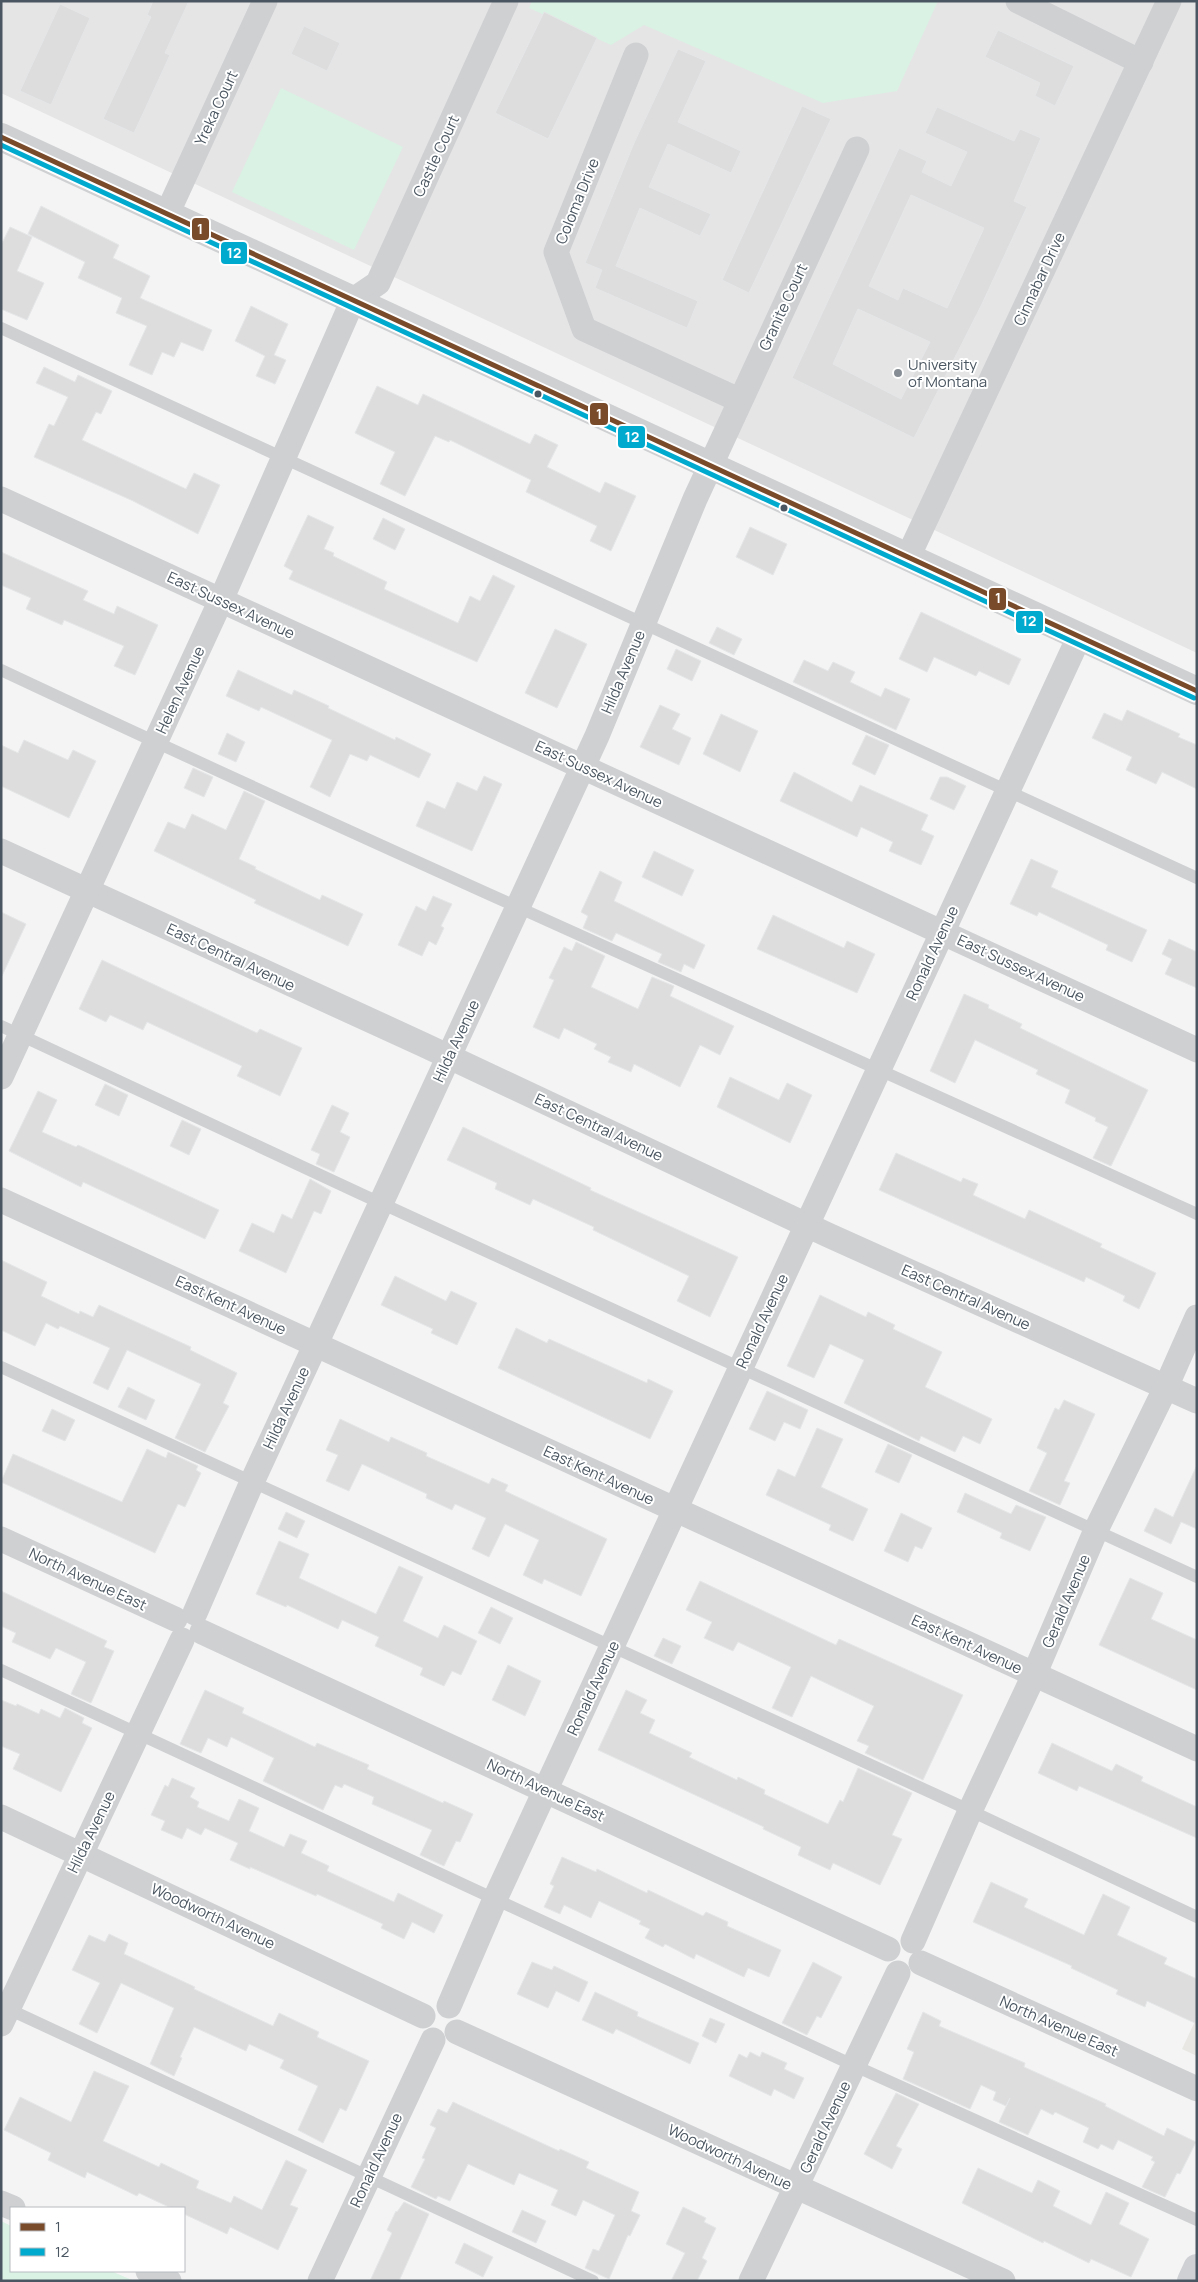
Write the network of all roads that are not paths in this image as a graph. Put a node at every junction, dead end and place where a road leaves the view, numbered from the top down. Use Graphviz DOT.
graph roads {
  1 [pos="264,1"];
  2 [pos="1018,1"];
  3 [pos="1169,1"];
  4 [pos="507,2"];
  5 [pos="636,55"];
  6 [pos="1141,62"];
  7 [pos="1,137"];
  8 [pos="857,149"];
  9 [pos="167,214"];
  10 [pos="353,300"];
  11 [pos="1,328"];
  12 [pos="739,400"];
  13 [pos="283,456"];
  14 [pos="710,466"];
  15 [pos="1,499"];
  16 [pos="908,558"];
  17 [pos="221,600"];
  18 [pos="644,622"];
  19 [pos="1079,636"];
  20 [pos="1,670"];
  21 [pos="1197,691"];
  22 [pos="156,742"];
  23 [pos="582,766"];
  24 [pos="1008,791"];
  25 [pos="1,852"];
  26 [pos="1197,878"];
  27 [pos="88,891"];
  28 [pos="517,906"];
  29 [pos="942,932"];
  30 [pos="11,1031"];
  31 [pos="1197,1050"];
  32 [pos="449,1056"];
  33 [pos="879,1069"];
  34 [pos="1,1077"];
  35 [pos="1,1200"];
  36 [pos="382,1202"];
  37 [pos="1197,1214"];
  38 [pos="807,1225"];
  39 [pos="1197,1317"];
  40 [pos="316,1344"];
  41 [pos="741,1366"];
  42 [pos="1,1367"];
  43 [pos="1166,1387"];
  44 [pos="1197,1401"];
  45 [pos="252,1482"];
  46 [pos="675,1510"];
  47 [pos="1096,1530"];
  48 [pos="1,1538"];
  49 [pos="1197,1576"];
  50 [pos="189,1626"];
  51 [pos="612,1646"];
  52 [pos="1,1670"];
  53 [pos="1034,1675"];
  54 [pos="140,1734"];
  55 [pos="1197,1749"];
  56 [pos="547,1790"];
  57 [pos="970,1811"];
  58 [pos="1,1817"];
  59 [pos="80,1853"];
  60 [pos="495,1899"];
  61 [pos="1197,1918"];
  62 [pos="888,1949"];
  63 [pos="917,1952"];
  64 [pos="898,1973"];
  65 [pos="449,2006"];
  66 [pos="4,2013"];
  67 [pos="424,2016"];
  68 [pos="457,2032"];
  69 [pos="433,2040"];
  70 [pos="855,2066"];
  71 [pos="1197,2089"];
  72 [pos="368,2177"];
  73 [pos="797,2188"];
  74 [pos="1197,2220"];
  75 [pos="1197,2268"];
  76 [pos="150,2272"];
  77 [pos="998,2280"];
  78 [pos="170,2281"];
  79 [pos="320,2281"];
  80 [pos="593,2281"];
  81 [pos="751,2281"];
  82 [pos="1191,2281"];
  1 -- 9 [label="street, Yreka Court"];
  2 -- 6 [label="street"];
  3 -- 6 [label="street, Cinnabar Drive"];
  4 -- 10 [label="street, Castle Court"];
  5 -- 12 [label="street, Coloma Drive"];
  6 -- 16 [label="street, Cinnabar Drive"];
  7 -- 9 [label="street"];
  8 -- 12 [label="street, Granite Court"];
  9 -- 10 [label="street"];
  10 -- 13 [label="street, Helen Avenue"];
  10 -- 14 [label="street"];
  11 -- 13 [label="lane"];
  12 -- 14 [label="street, Granite Court"];
  13 -- 17 [label="street, Helen Avenue"];
  13 -- 18 [label="lane"];
  14 -- 16 [label="street"];
  14 -- 18 [label="street, Hilda Avenue"];
  15 -- 17 [label="street, East Sussex Avenue"];
  16 -- 19 [label="street"];
  17 -- 22 [label="street, Helen Avenue"];
  17 -- 23 [label="street, East Sussex Avenue"];
  18 -- 23 [label="street, Hilda Avenue"];
  18 -- 24 [label="lane"];
  19 -- 21 [label="street"];
  19 -- 24 [label="street, Ronald Avenue"];
  20 -- 22 [label="lane"];
  22 -- 27 [label="street, Helen Avenue"];
  22 -- 28 [label="lane"];
  23 -- 28 [label="street, Hilda Avenue"];
  23 -- 29 [label="street, East Sussex Avenue"];
  24 -- 26 [label="lane"];
  24 -- 29 [label="street, Ronald Avenue"];
  25 -- 27 [label="street, East Central Avenue"];
  27 -- 30 [label="street, Helen Avenue"];
  27 -- 32 [label="street, East Central Avenue"];
  28 -- 32 [label="street, Hilda Avenue"];
  28 -- 33 [label="lane"];
  29 -- 31 [label="street, East Sussex Avenue"];
  29 -- 33 [label="street, Ronald Avenue"];
  30 -- 34 [label="street, Helen Avenue"];
  30 -- 36 [label="lane"];
  32 -- 36 [label="street, Hilda Avenue"];
  32 -- 38 [label="street, East Central Avenue"];
  33 -- 37 [label="lane"];
  33 -- 38 [label="street, Ronald Avenue"];
  35 -- 40 [label="street, East Kent Avenue"];
  36 -- 40 [label="street, Hilda Avenue"];
  36 -- 41 [label="lane"];
  38 -- 41 [label="street, Ronald Avenue"];
  38 -- 43 [label="street, East Central Avenue"];
  39 -- 43 [label="street, Gerald Avenue"];
  40 -- 45 [label="street, Hilda Avenue"];
  40 -- 46 [label="street, East Kent Avenue"];
  41 -- 46 [label="street, Ronald Avenue"];
  41 -- 47 [label="lane"];
  42 -- 45 [label="lane"];
  43 -- 44 [label="street, East Central Avenue"];
  43 -- 47 [label="street, Gerald Avenue"];
  45 -- 50 [label="street, Hilda Avenue"];
  45 -- 51 [label="lane"];
  46 -- 51 [label="street, Ronald Avenue"];
  46 -- 53 [label="street, East Kent Avenue"];
  47 -- 49 [label="lane"];
  47 -- 53 [label="street, Gerald Avenue"];
  48 -- 50 [label="street, North Avenue East"];
  50 -- 54 [label="street, Hilda Avenue"];
  50 -- 56 [label="street, North Avenue East"];
  51 -- 56 [label="street, Ronald Avenue"];
  51 -- 57 [label="lane"];
  52 -- 54 [label="lane"];
  53 -- 55 [label="street, East Kent Avenue"];
  53 -- 57 [label="street, Gerald Avenue"];
  54 -- 59 [label="street, Hilda Avenue"];
  54 -- 60 [label="lane"];
  56 -- 60 [label="street, Ronald Avenue"];
  56 -- 62 [label="street, North Avenue East"];
  57 -- 61 [label="lane"];
  57 -- 63 [label="street, Gerald Avenue"];
  58 -- 59 [label="street, Woodworth Avenue"];
  59 -- 66 [label="street, Hilda Avenue"];
  59 -- 67 [label="street, Woodworth Avenue"];
  60 -- 65 [label="street, Ronald Avenue"];
  60 -- 70 [label="lane"];
  62 -- 63 [label="street"];
  62 -- 64 [label="street"];
  63 -- 64 [label="street"];
  63 -- 71 [label="street, North Avenue East"];
  64 -- 70 [label="street, Gerald Avenue"];
  65 -- 67 [label="street"];
  65 -- 68 [label="street"];
  66 -- 72 [label="lane"];
  67 -- 69 [label="street"];
  68 -- 69 [label="street"];
  68 -- 73 [label="street, Woodworth Avenue"];
  69 -- 72 [label="street, Ronald Avenue"];
  70 -- 73 [label="street, Gerald Avenue"];
  70 -- 74 [label="lane"];
  72 -- 79 [label="street, Ronald Avenue"];
  72 -- 80 [label="lane"];
  73 -- 77 [label="street, Woodworth Avenue"];
  73 -- 81 [label="street, Gerald Avenue"];
  75 -- 82 [label="main road"];
  76 -- 78 [label="street"];
}
